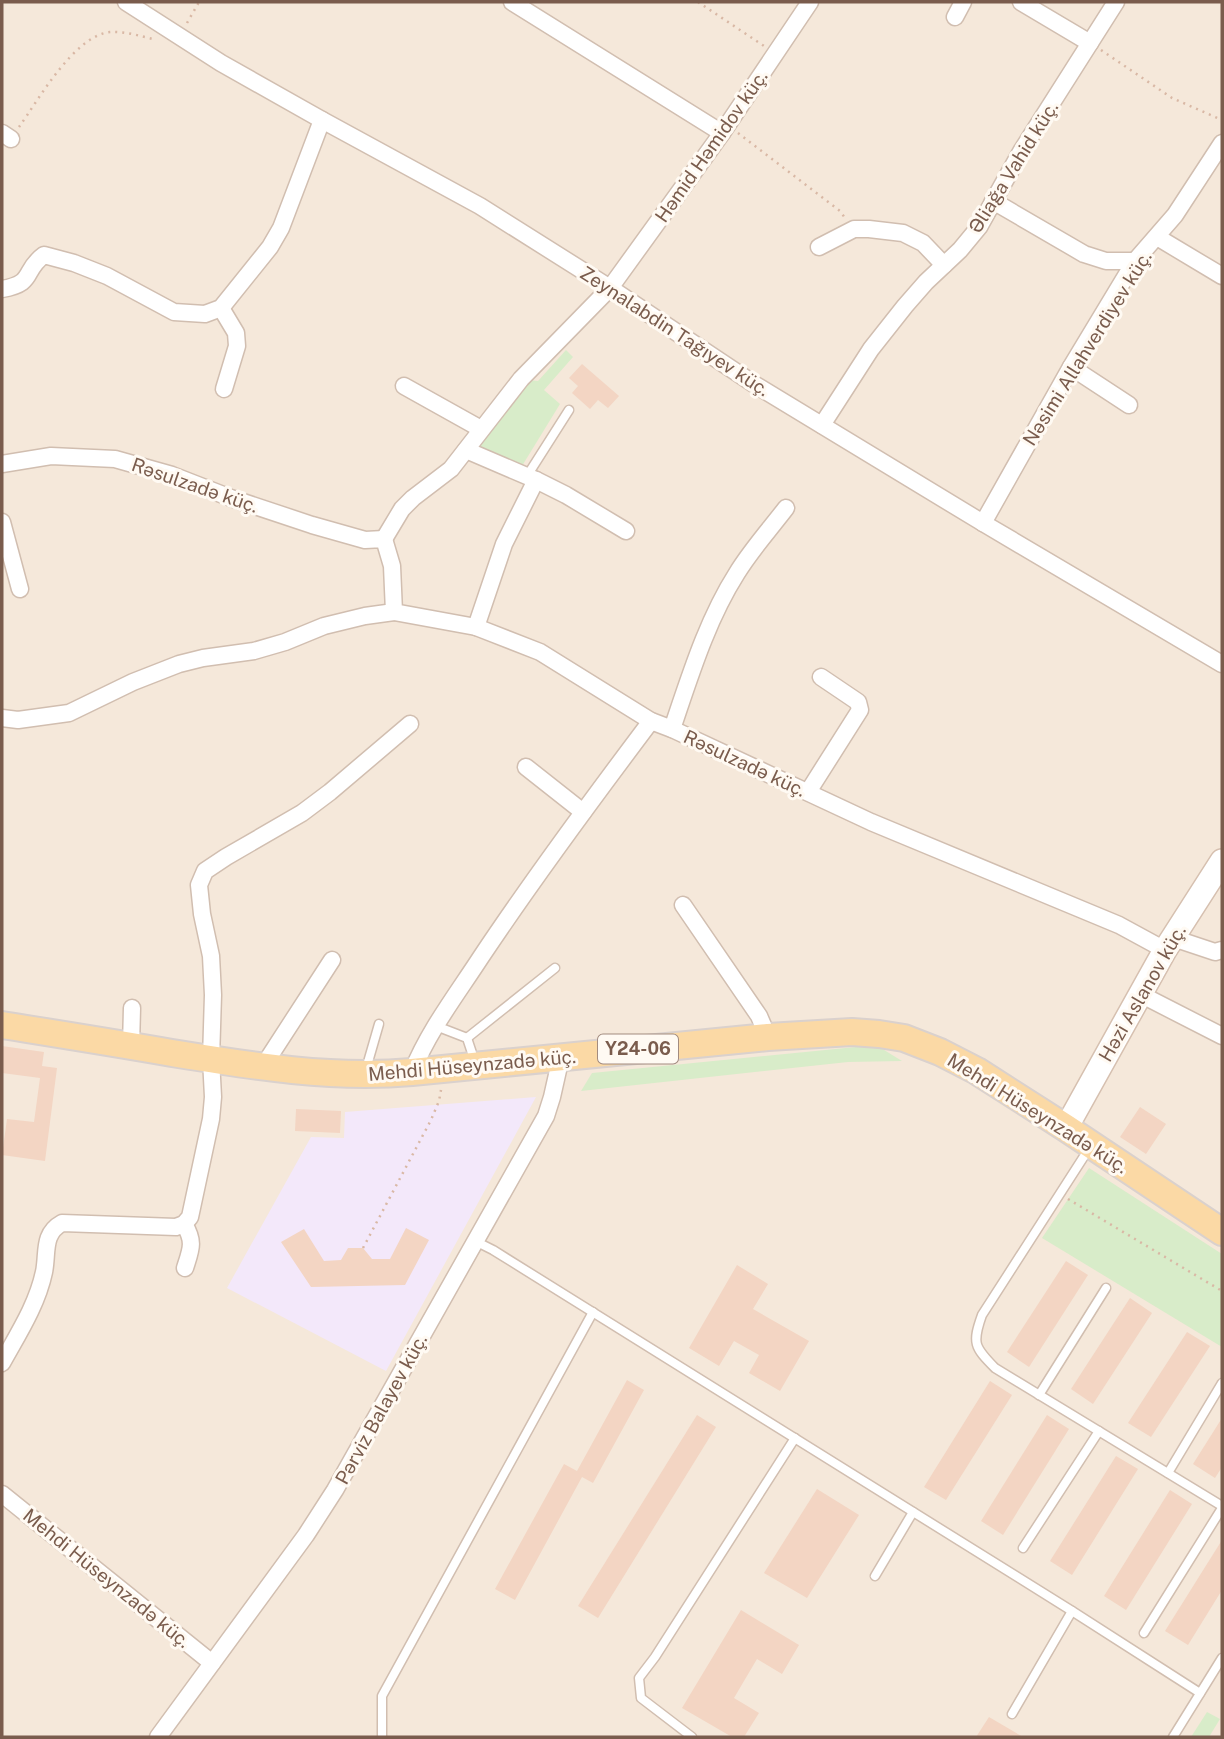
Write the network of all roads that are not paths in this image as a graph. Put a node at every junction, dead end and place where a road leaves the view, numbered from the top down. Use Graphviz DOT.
graph roads {
  1 [pos="126,2"];
  2 [pos="512,2"];
  3 [pos="810,2"];
  4 [pos="962,2"];
  5 [pos="1021,2"];
  6 [pos="1116,2"];
  7 [pos="955,17"];
  8 [pos="1090,43"];
  9 [pos="322,121"];
  10 [pos="725,129"];
  11 [pos="1222,143"];
  12 [pos="993,201"];
  13 [pos="1157,237"];
  14 [pos="818,247"];
  15 [pos="1135,261"];
  16 [pos="944,265"];
  17 [pos="1222,276"];
  18 [pos="610,288"];
  19 [pos="2,289"];
  20 [pos="221,308"];
  21 [pos="1071,367"];
  22 [pos="404,386"];
  23 [pos="224,388"];
  24 [pos="1129,405"];
  25 [pos="569,410"];
  26 [pos="822,425"];
  27 [pos="481,429"];
  28 [pos="466,450"];
  29 [pos="2,464"];
  30 [pos="532,478"];
  31 [pos="786,508"];
  32 [pos="2,522"];
  33 [pos="983,523"];
  34 [pos="626,531"];
  35 [pos="384,539"];
  36 [pos="8,564"];
  37 [pos="20,589"];
  38 [pos="394,612"];
  39 [pos="476,627"];
  40 [pos="1222,664"];
  41 [pos="821,677"];
  42 [pos="2,719"];
  43 [pos="651,721"];
  44 [pos="410,724"];
  45 [pos="673,729"];
  46 [pos="526,767"];
  47 [pos="808,792"];
  48 [pos="583,812"];
  49 [pos="1222,861"];
  50 [pos="682,905"];
  51 [pos="1169,944"];
  52 [pos="1222,950"];
  53 [pos="332,960"];
  54 [pos="555,968"];
  55 [pos="1140,994"];
  56 [pos="132,1008"];
  57 [pos="379,1024"];
  58 [pos="2,1025"];
  59 [pos="436,1026"];
  60 [pos="768,1037"];
  61 [pos="1222,1037"];
  62 [pos="467,1038"];
  63 [pos="131,1046"];
  64 [pos="561,1057"];
  65 [pos="211,1059"];
  66 [pos="476,1065"];
  67 [pos="262,1068"];
  68 [pos="412,1072"];
  69 [pos="364,1075"];
  70 [pos="1066,1128"];
  71 [pos="1091,1144"];
  72 [pos="184,1224"];
  73 [pos="1222,1232"];
  74 [pos="475,1241"];
  75 [pos="185,1268"];
  76 [pos="1106,1288"];
  77 [pos="593,1312"];
  78 [pos="2,1363"];
  79 [pos="1222,1383"];
  80 [pos="1039,1395"];
  81 [pos="1099,1431"];
  82 [pos="795,1438"];
  83 [pos="1168,1473"];
  84 [pos="2,1494"];
  85 [pos="1222,1507"];
  86 [pos="913,1512"];
  87 [pos="1023,1548"];
  88 [pos="875,1576"];
  89 [pos="1072,1611"];
  90 [pos="1144,1633"];
  91 [pos="1222,1658"];
  92 [pos="212,1663"];
  93 [pos="1200,1693"];
  94 [pos="1012,1714"];
  95 [pos="158,1737"];
  96 [pos="382,1737"];
  97 [pos="692,1737"];
  98 [pos="1173,1737"];
  1 -- 9 [label="street, Zeynalabdin Tağıyev küç."];
  2 -- 10 [label="street"];
  3 -- 10 [label="street, Həmid Həmidov küç."];
  4 -- 7 [label="street"];
  5 -- 8 [label="street"];
  6 -- 8 [label="street, Əliağa Vahid küç."];
  8 -- 12 [label="street, Əliağa Vahid küç."];
  9 -- 18 [label="street, Zeynalabdin Tağıyev küç."];
  9 -- 20 [label="street"];
  10 -- 18 [label="street, Həmid Həmidov küç."];
  11 -- 13 [label="street, Nəsimi Allahverdiyev küç."];
  12 -- 15 [label="street"];
  12 -- 16 [label="street, Əliağa Vahid küç."];
  13 -- 15 [label="street, Nəsimi Allahverdiyev küç."];
  13 -- 17 [label="street"];
  14 -- 16 [label="street"];
  15 -- 21 [label="street, Nəsimi Allahverdiyev küç."];
  16 -- 26 [label="street, Əliağa Vahid küç."];
  18 -- 26 [label="street, Zeynalabdin Tağıyev küç."];
  18 -- 27 [label="street"];
  19 -- 20 [label="street"];
  20 -- 23 [label="street"];
  21 -- 24 [label="street"];
  21 -- 33 [label="street, Nəsimi Allahverdiyev küç."];
  22 -- 27 [label="street"];
  25 -- 30 [label="lane"];
  26 -- 33 [label="street, Zeynalabdin Tağıyev küç."];
  27 -- 28 [label="street"];
  28 -- 30 [label="street"];
  28 -- 35 [label="street"];
  29 -- 35 [label="street, Rəsulzadə küç."];
  30 -- 34 [label="street"];
  30 -- 39 [label="street"];
  31 -- 45 [label="street"];
  32 -- 36 [label="street"];
  33 -- 40 [label="street, Zeynalabdin Tağıyev küç."];
  35 -- 38 [label="street"];
  36 -- 37 [label="street"];
  38 -- 39 [label="street, Rəsulzadə küç."];
  38 -- 42 [label="street"];
  39 -- 43 [label="street, Rəsulzadə küç."];
  41 -- 47 [label="street"];
  43 -- 45 [label="street, Rəsulzadə küç."];
  43 -- 48 [label="street"];
  44 -- 65 [label="street"];
  45 -- 47 [label="street, Rəsulzadə küç."];
  46 -- 48 [label="street"];
  47 -- 51 [label="street, Rəsulzadə küç."];
  48 -- 59 [label="street"];
  49 -- 51 [label="main road, Həzi Aslanov küç."];
  50 -- 60 [label="street"];
  51 -- 52 [label="street, Rəsulzadə küç."];
  51 -- 55 [label="main road, Həzi Aslanov küç."];
  53 -- 67 [label="street"];
  54 -- 62 [label="lane"];
  55 -- 61 [label="street"];
  55 -- 70 [label="main road, Həzi Aslanov küç."];
  56 -- 63 [label="street"];
  57 -- 69 [label="lane"];
  58 -- 63 [label="main road, Mehdi Hüseynzadə küç. / Y24-06"];
  59 -- 62 [label="lane"];
  59 -- 68 [label="street"];
  60 -- 64 [label="main road, Mehdi Hüseynzadə küç. / Y24-06"];
  60 -- 70 [label="main road, Mehdi Hüseynzadə küç. / Y24-06"];
  62 -- 66 [label="lane"];
  63 -- 65 [label="main road, Mehdi Hüseynzadə küç. / Y24-06"];
  64 -- 66 [label="main road, Mehdi Hüseynzadə küç. / Y24-06"];
  64 -- 74 [label="street, Pərviz Balayev küç."];
  65 -- 67 [label="main road, Mehdi Hüseynzadə küç. / Y24-06"];
  65 -- 72 [label="street"];
  66 -- 68 [label="main road, Mehdi Hüseynzadə küç. / Y24-06"];
  67 -- 69 [label="main road, Mehdi Hüseynzadə küç. / Y24-06"];
  68 -- 69 [label="main road, Mehdi Hüseynzadə küç. / Y24-06"];
  70 -- 71 [label="main road, Mehdi Hüseynzadə küç. / Y24-06"];
  71 -- 73 [label="main road, Mehdi Hüseynzadə küç. / Y24-06"];
  71 -- 80 [label="lane"];
  72 -- 75 [label="street"];
  72 -- 78 [label="street"];
  74 -- 77 [label="lane"];
  74 -- 92 [label="street, Pərviz Balayev küç."];
  76 -- 80 [label="lane"];
  77 -- 82 [label="lane"];
  77 -- 96 [label="lane"];
  79 -- 83 [label="lane"];
  80 -- 81 [label="lane"];
  81 -- 83 [label="lane"];
  81 -- 87 [label="lane"];
  82 -- 86 [label="lane"];
  82 -- 97 [label="lane"];
  83 -- 85 [label="lane"];
  84 -- 92 [label="street, Mehdi Hüseynzadə küç."];
  85 -- 90 [label="lane"];
  86 -- 88 [label="lane"];
  86 -- 89 [label="lane"];
  89 -- 93 [label="lane"];
  89 -- 94 [label="lane"];
  91 -- 93 [label="lane"];
  92 -- 95 [label="street, Pərviz Balayev küç."];
  93 -- 98 [label="lane"];
}
